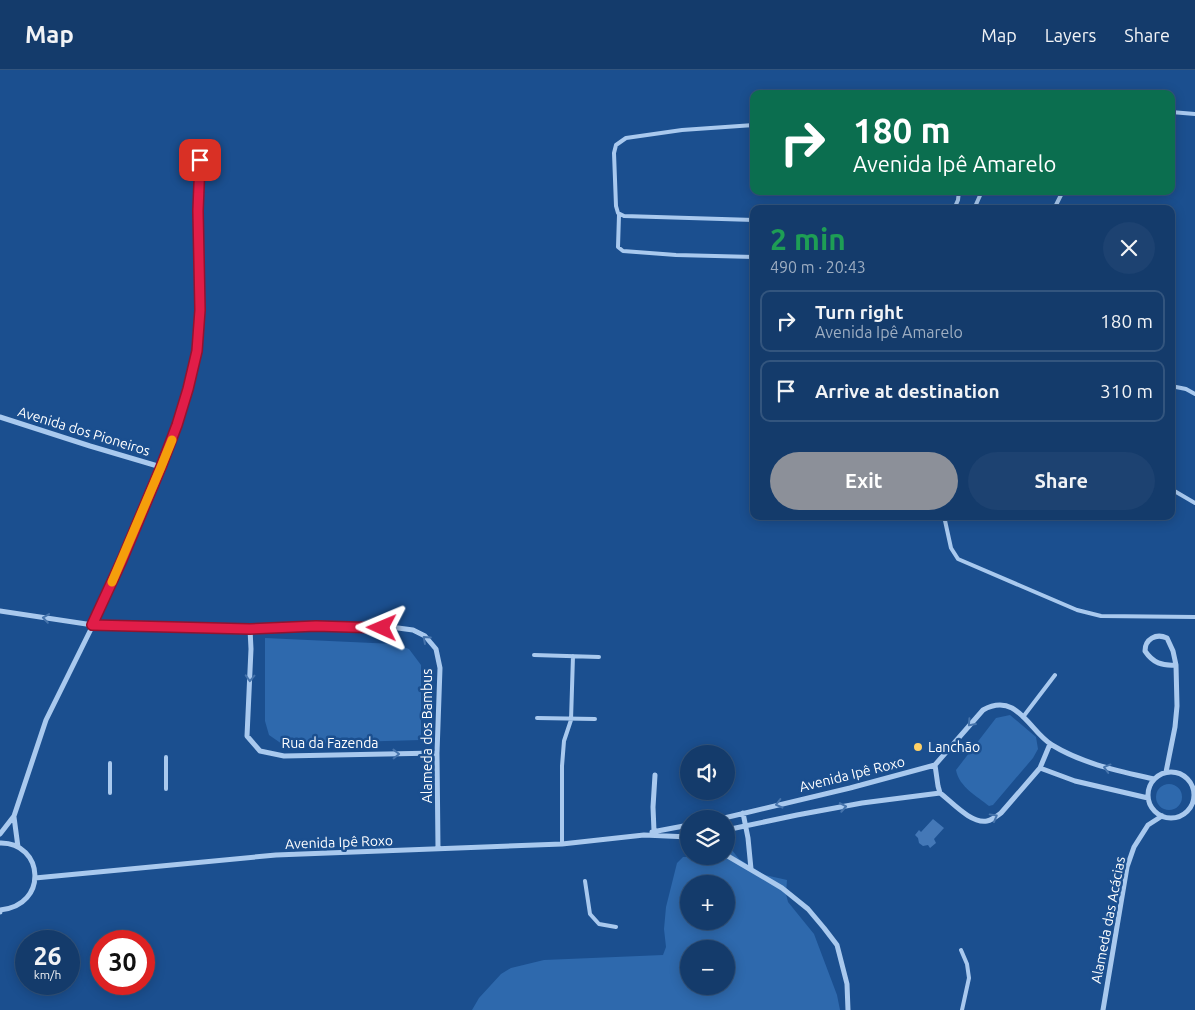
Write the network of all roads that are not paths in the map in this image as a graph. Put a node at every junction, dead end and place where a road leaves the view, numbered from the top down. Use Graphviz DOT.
graph roads {
  1 [pos="1175,112"];
  2 [pos="1195,114"];
  3 [pos="750,124"];
  4 [pos="200,160"];
  5 [pos="619,215"];
  6 [pos="750,220"];
  7 [pos="750,257"];
  8 [pos="1175,387"];
  9 [pos="1195,394"];
  10 [pos="0,417"];
  11 [pos="161,467"];
  12 [pos="1175,491"];
  13 [pos="1195,503"];
  14 [pos="945,520"];
  15 [pos="0,612"];
  16 [pos="1195,617"];
  17 [pos="92,625"];
  18 [pos="250,629"];
  19 [pos="534,655"];
  20 [pos="573,656"];
  21 [pos="599,657"];
  22 [pos="1176,665"];
  23 [pos="1055,675"];
  24 [pos="1023,717"];
  25 [pos="537,718"];
  26 [pos="571,718"];
  27 [pos="595,719"];
  28 [pos="1050,744"];
  29 [pos="437,753"];
  30 [pos="166,757"];
  31 [pos="110,763"];
  32 [pos="935,765"];
  33 [pos="1040,768"];
  34 [pos="1166,772"];
  35 [pos="655,775"];
  36 [pos="1154,779"];
  37 [pos="166,789"];
  38 [pos="110,793"];
  39 [pos="940,793"];
  40 [pos="1195,793"];
  41 [pos="1148,798"];
  42 [pos="1189,810"];
  43 [pos="1195,812"];
  44 [pos="743,813"];
  45 [pos="735,815"];
  46 [pos="14,816"];
  47 [pos="1162,816"];
  48 [pos="746,826"];
  49 [pos="680,827"];
  50 [pos="735,828"];
  51 [pos="654,831"];
  52 [pos="0,834"];
  53 [pos="644,835"];
  54 [pos="680,837"];
  55 [pos="0,843"];
  56 [pos="562,844"];
  57 [pos="18,847"];
  58 [pos="438,848"];
  59 [pos="735,862"];
  60 [pos="751,870"];
  61 [pos="35,878"];
  62 [pos="585,881"];
  63 [pos="0,911"];
  64 [pos="616,927"];
  65 [pos="961,950"];
  66 [pos="848,1010"];
  67 [pos="962,1010"];
  68 [pos="1103,1010"];
  1 -- 2 [label="lane"];
  3 -- 5 [label="lane"];
  4 -- 11 [label="street"];
  5 -- 6 [label="lane"];
  5 -- 7 [label="lane"];
  8 -- 9 [label="lane"];
  10 -- 11 [label="street, Avenida dos Pioneiros"];
  11 -- 17 [label="street"];
  12 -- 13 [label="lane"];
  14 -- 16 [label="lane"];
  17 -- 15 [label="street, Alameda dos Bambus, one-way"];
  17 -- 18 [label="street, Alameda dos Bambus"];
  17 -- 46 [label="street"];
  29 -- 18 [label="street, Alameda dos Bambus, one-way"];
  18 -- 29 [label="street, Rua da Fazenda, one-way"];
  19 -- 20 [label="lane"];
  20 -- 21 [label="lane"];
  20 -- 26 [label="lane"];
  22 -- 22 [label="street"];
  22 -- 34 [label="street"];
  23 -- 24 [label="lane"];
  24 -- 28 [label="street"];
  24 -- 32 [label="street, one-way"];
  25 -- 26 [label="lane"];
  26 -- 27 [label="lane"];
  26 -- 56 [label="lane"];
  28 -- 33 [label="street"];
  36 -- 28 [label="street, one-way"];
  29 -- 58 [label="street, Alameda dos Bambus"];
  30 -- 37 [label="lane"];
  31 -- 38 [label="lane"];
  32 -- 39 [label="street"];
  32 -- 44 [label="street, Avenida Ipê Roxo, one-way"];
  39 -- 33 [label="street, one-way"];
  33 -- 41 [label="street"];
  34 -- 36 [label="street"];
  34 -- 40 [label="street"];
  35 -- 51 [label="street"];
  36 -- 41 [label="street"];
  48 -- 39 [label="street, Avenida Ipê Roxo, one-way"];
  40 -- 42 [label="street"];
  41 -- 47 [label="street"];
  42 -- 43 [label="street"];
  42 -- 47 [label="street"];
  44 -- 45 [label="street, Avenida Ipê Roxo"];
  44 -- 48 [label="street"];
  46 -- 52 [label="street"];
  46 -- 57 [label="street"];
  47 -- 68 [label="street, Alameda das Acácias"];
  48 -- 50 [label="street, Avenida Ipê Roxo"];
  48 -- 60 [label="street"];
  49 -- 51 [label="street, Avenida Ipê Roxo"];
  51 -- 53 [label="street, Avenida Ipê Roxo"];
  53 -- 54 [label="street, Avenida Ipê Roxo"];
  53 -- 56 [label="street, Avenida Ipê Roxo"];
  55 -- 57 [label="street"];
  56 -- 58 [label="street, Avenida Ipê Roxo"];
  57 -- 61 [label="street"];
  58 -- 61 [label="street, Avenida Ipê Roxo"];
  59 -- 60 [label="street"];
  60 -- 66 [label="street"];
  61 -- 63 [label="street"];
  62 -- 64 [label="lane"];
  65 -- 67 [label="lane"];
}
